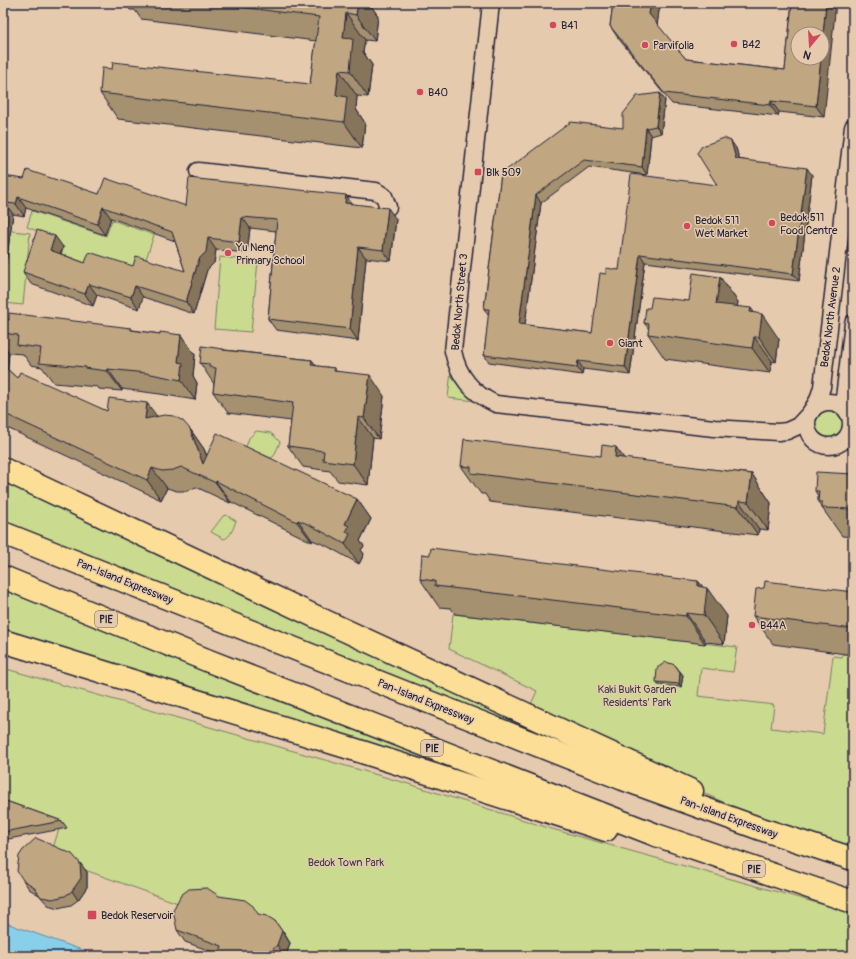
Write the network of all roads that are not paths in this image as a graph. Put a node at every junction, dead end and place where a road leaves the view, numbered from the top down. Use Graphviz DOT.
graph roads {
  1 [pos="491,3"];
  2 [pos="853,127"];
  3 [pos="198,171"];
  4 [pos="388,207"];
  5 [pos="853,323"];
  6 [pos="812,411"];
  7 [pos="849,413"];
  8 [pos="827,445"];
  9 [pos="853,449"];
  10 [pos="3,469"];
  11 [pos="3,533"];
  12 [pos="3,577"];
  13 [pos="3,641"];
  14 [pos="656,835"];
  15 [pos="817,848"];
  16 [pos="853,859"];
  17 [pos="853,902"];
  1 -- 6 [label="street, Bedok North Street 3"];
  2 -- 6 [label="street, Bedok North Avenue 2"];
  3 -- 4 [label="street"];
  5 -- 7 [label="street"];
  6 -- 7 [label="street"];
  6 -- 8 [label="street"];
  7 -- 8 [label="street"];
  8 -- 9 [label="street"];
  10 -- 15 [label="highway"];
  11 -- 15 [label="highway, Pan-Island Expressway"];
  12 -- 14 [label="highway, PIE"];
  13 -- 14 [label="highway"];
  14 -- 17 [label="highway, PIE"];
  15 -- 16 [label="highway, Pan-Island Expressway"];
}
